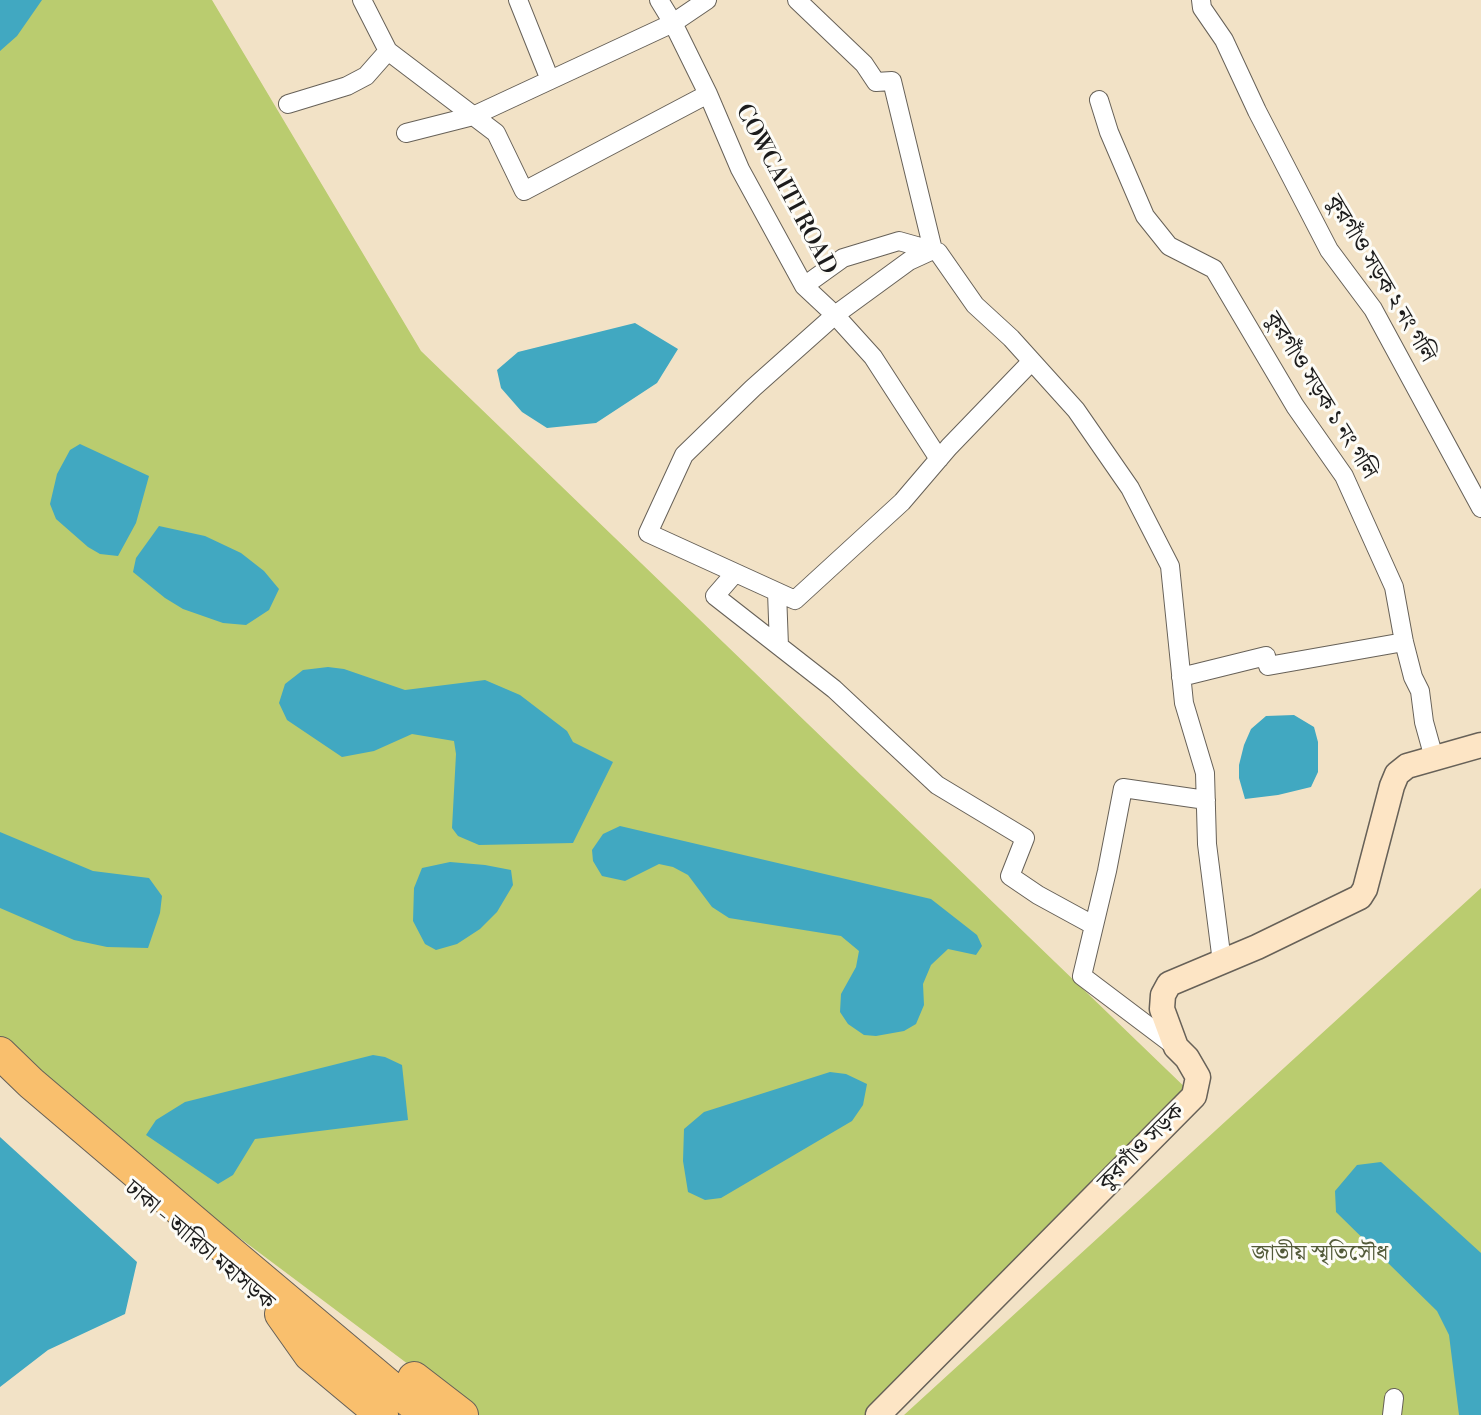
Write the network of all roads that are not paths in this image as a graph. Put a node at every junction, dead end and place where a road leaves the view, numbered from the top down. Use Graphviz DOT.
graph roads {
  1 [pos="362,0"];
  2 [pos="518,0"];
  3 [pos="659,0"];
  4 [pos="707,0"];
  5 [pos="797,0"];
  6 [pos="1201,0"];
  7 [pos="673,23"];
  8 [pos="388,51"];
  9 [pos="550,80"];
  10 [pos="708,94"];
  11 [pos="1099,100"];
  12 [pos="288,104"];
  13 [pos="473,116"];
  14 [pos="406,133"];
  15 [pos="933,250"];
  16 [pos="804,286"];
  17 [pos="835,315"];
  18 [pos="1031,362"];
  19 [pos="939,459"];
  20 [pos="1481,509"];
  21 [pos="735,573"];
  22 [pos="777,592"];
  23 [pos="1404,642"];
  24 [pos="779,646"];
  25 [pos="1181,677"];
  26 [pos="1481,745"];
  27 [pos="1434,758"];
  28 [pos="1206,800"];
  29 [pos="1093,925"];
  30 [pos="1222,962"];
  31 [pos="1176,1047"];
  32 [pos="0,1053"];
  33 [pos="0,1077"];
  34 [pos="155,1188"];
  35 [pos="281,1314"];
  36 [pos="382,1415"];
  37 [pos="397,1415"];
  38 [pos="428,1415"];
  39 [pos="462,1415"];
  40 [pos="878,1415"];
  1 -- 8 [label="street"];
  2 -- 9 [label="street"];
  3 -- 7 [label="street"];
  4 -- 7 [label="street"];
  5 -- 15 [label="street"];
  6 -- 20 [label="street, কুরগাঁও সড়ক ২ নং গলি"];
  7 -- 9 [label="street"];
  7 -- 10 [label="street"];
  8 -- 12 [label="street"];
  8 -- 13 [label="street, COWCAITI ROAD"];
  9 -- 13 [label="street"];
  10 -- 13 [label="street, COWCAITI ROAD"];
  10 -- 16 [label="street, COWCAITI ROAD"];
  11 -- 23 [label="street, কুরগাঁও সড়ক ১ নং গলি"];
  13 -- 14 [label="street"];
  15 -- 16 [label="street"];
  15 -- 17 [label="street"];
  15 -- 18 [label="street"];
  16 -- 17 [label="street, COWCAITI ROAD"];
  17 -- 19 [label="street, COWCAITI ROAD"];
  17 -- 21 [label="street"];
  18 -- 19 [label="street"];
  18 -- 25 [label="street"];
  19 -- 22 [label="street"];
  21 -- 22 [label="street"];
  21 -- 24 [label="street"];
  22 -- 24 [label="street"];
  23 -- 25 [label="street"];
  23 -- 27 [label="street, কুরগাঁও সড়ক ১ নং গলি"];
  24 -- 29 [label="street"];
  25 -- 28 [label="street"];
  26 -- 27 [label="street, কুরগাঁও সড়ক"];
  27 -- 30 [label="street, কুরগাঁও সড়ক"];
  28 -- 29 [label="street"];
  28 -- 30 [label="street"];
  29 -- 31 [label="street"];
  30 -- 31 [label="street, কুরগাঁও সড়ক"];
  31 -- 40 [label="street, কুরগাঁও সড়ক"];
  32 -- 34 [label="highway"];
  33 -- 35 [label="highway, ঢাকা - আরিচা মহাসড়ক"];
  34 -- 38 [label="highway"];
  34 -- 39 [label="highway"];
  35 -- 36 [label="highway"];
  35 -- 37 [label="highway, ঢাকা - আরিচা মহাসড়ক"];
}
